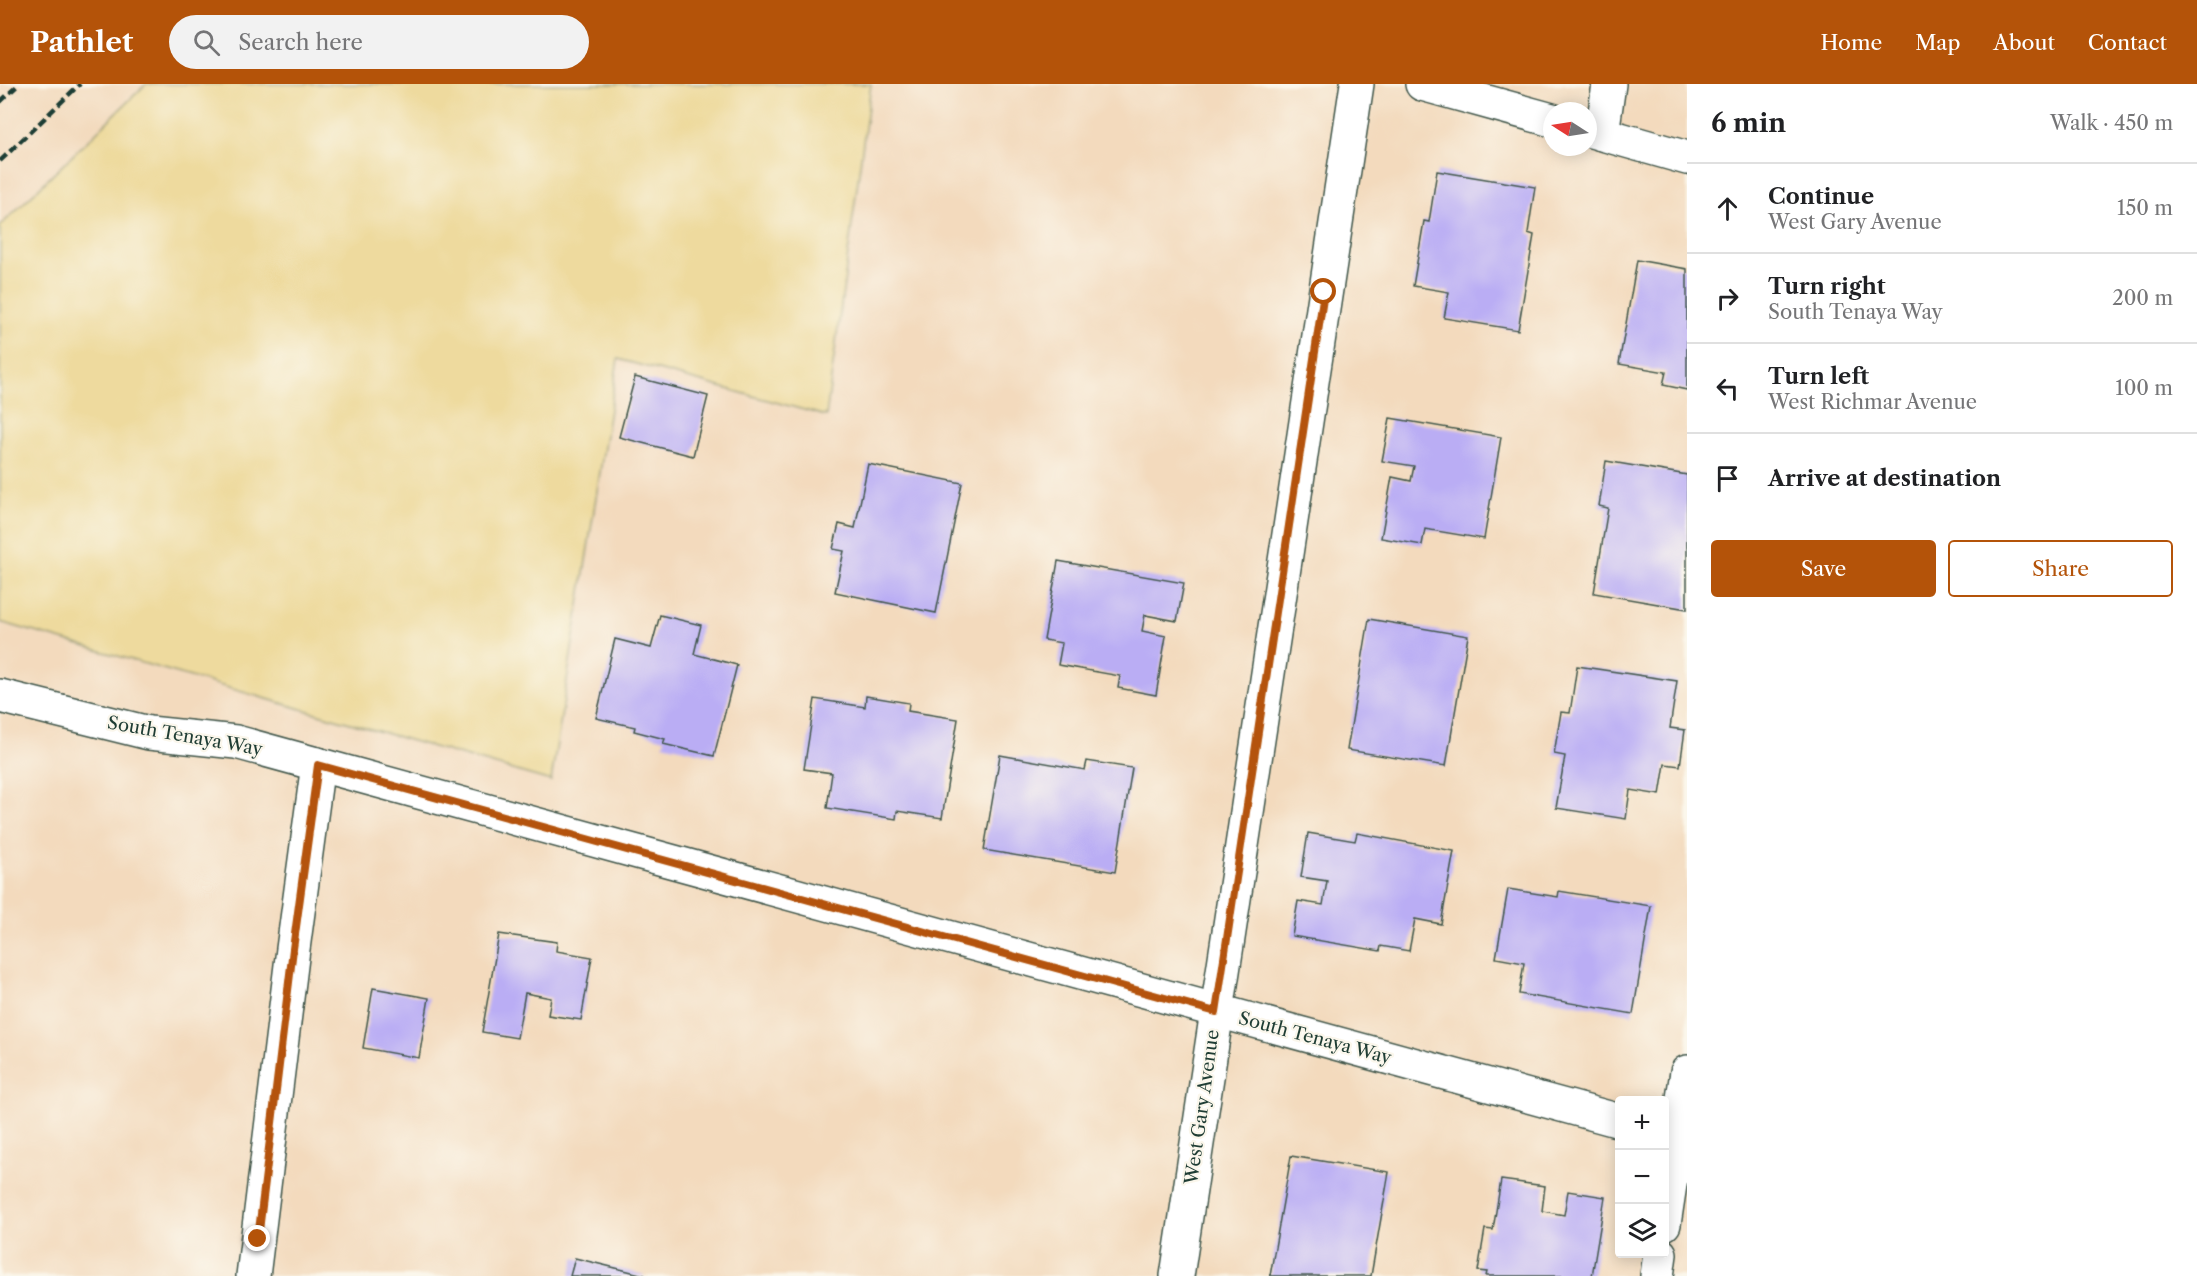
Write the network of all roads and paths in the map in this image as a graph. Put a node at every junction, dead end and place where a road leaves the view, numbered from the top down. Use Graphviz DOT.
graph roads {
  1 [pos="1357,84"];
  2 [pos="1422,84"];
  3 [pos="1609,84"];
  4 [pos="1543,118"];
  5 [pos="1597,125"];
  6 [pos="1597,133"];
  7 [pos="1687,158"];
  8 [pos="0,696"];
  9 [pos="318,765"];
  10 [pos="1216,1012"];
  11 [pos="1687,1072"];
  12 [pos="1615,1120"];
  13 [pos="1676,1136"];
  14 [pos="1668,1204"];
  15 [pos="1659,1258"];
  16 [pos="253,1276"];
  17 [pos="1177,1276"];
  18 [pos="1657,1276"];
  1 -- 10 [label="street, West Gary Avenue"];
  2 -- 4 [label="street"];
  3 -- 5 [label="street"];
  6 -- 7 [label="street"];
  8 -- 9 [label="street, South Tenaya Way"];
  9 -- 10 [label="street, South Tenaya Way"];
  9 -- 16 [label="street"];
  10 -- 12 [label="street, South Tenaya Way"];
  10 -- 17 [label="street, West Gary Avenue"];
  11 -- 13 [label="street"];
  13 -- 14 [label="street"];
  15 -- 18 [label="street"];
}
